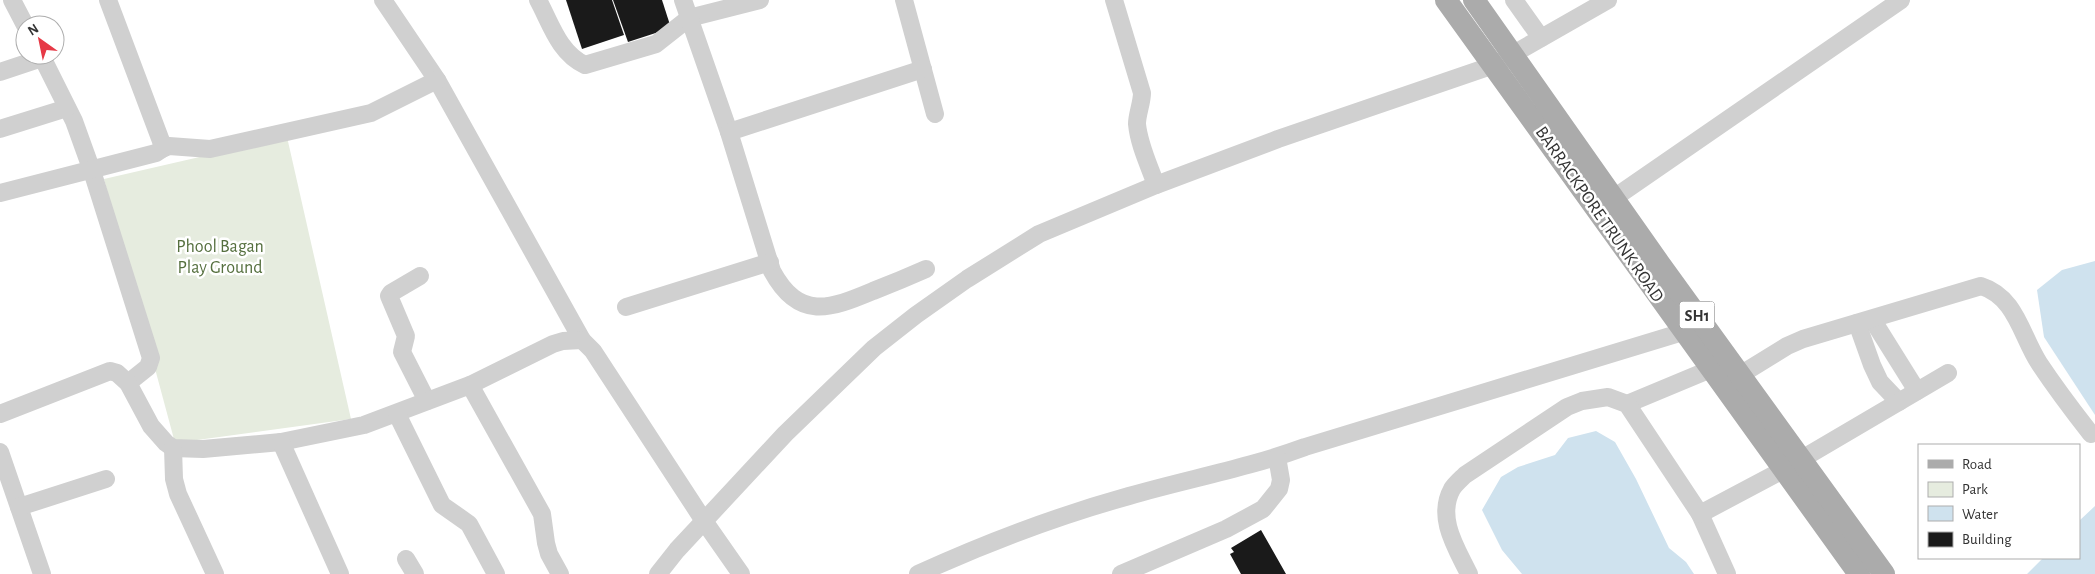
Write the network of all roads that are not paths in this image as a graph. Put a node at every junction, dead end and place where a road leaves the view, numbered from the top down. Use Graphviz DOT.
graph roads {
  1 [pos="12,0"];
  2 [pos="108,0"];
  3 [pos="383,0"];
  4 [pos="538,0"];
  5 [pos="683,0"];
  6 [pos="760,0"];
  7 [pos="904,0"];
  8 [pos="1114,0"];
  9 [pos="1446,0"];
  10 [pos="1474,0"];
  11 [pos="1514,0"];
  12 [pos="1608,0"];
  13 [pos="1901,0"];
  14 [pos="20,15"];
  15 [pos="690,18"];
  16 [pos="1541,38"];
  17 [pos="1503,60"];
  18 [pos="20,65"];
  19 [pos="46,65"];
  20 [pos="923,69"];
  21 [pos="0,72"];
  22 [pos="437,80"];
  23 [pos="68,108"];
  24 [pos="935,114"];
  25 [pos="0,130"];
  26 [pos="729,132"];
  27 [pos="162,149"];
  28 [pos="92,171"];
  29 [pos="1156,185"];
  30 [pos="0,193"];
  31 [pos="1614,198"];
  32 [pos="770,262"];
  33 [pos="926,269"];
  34 [pos="420,276"];
  35 [pos="626,307"];
  36 [pos="1864,321"];
  37 [pos="1692,327"];
  38 [pos="582,340"];
  39 [pos="1711,369"];
  40 [pos="1948,373"];
  41 [pos="1740,374"];
  42 [pos="128,383"];
  43 [pos="470,385"];
  44 [pos="1917,391"];
  45 [pos="427,401"];
  46 [pos="1899,402"];
  47 [pos="1627,404"];
  48 [pos="2,408"];
  49 [pos="397,414"];
  50 [pos="2091,434"];
  51 [pos="281,442"];
  52 [pos="173,448"];
  53 [pos="0,452"];
  54 [pos="1277,457"];
  55 [pos="1792,464"];
  56 [pos="106,479"];
  57 [pos="19,507"];
  58 [pos="1700,514"];
  59 [pos="704,521"];
  60 [pos="406,559"];
  61 [pos="42,574"];
  62 [pos="215,574"];
  63 [pos="340,574"];
  64 [pos="415,574"];
  65 [pos="496,574"];
  66 [pos="560,574"];
  67 [pos="658,574"];
  68 [pos="741,574"];
  69 [pos="918,574"];
  70 [pos="1121,574"];
  71 [pos="1469,574"];
  72 [pos="1727,574"];
  73 [pos="1859,574"];
  74 [pos="1884,574"];
  1 -- 14 [label="street"];
  2 -- 27 [label="street"];
  3 -- 22 [label="street"];
  4 -- 15 [label="street"];
  5 -- 15 [label="street"];
  6 -- 15 [label="street"];
  7 -- 20 [label="street"];
  8 -- 29 [label="street"];
  9 -- 17 [label="main road, BARRACKPORE TRUNK ROAD / SH1"];
  10 -- 17 [label="main road, BARRACKPORE TRUNK ROAD / SH1"];
  11 -- 16 [label="street"];
  12 -- 16 [label="street"];
  13 -- 31 [label="street"];
  15 -- 26 [label="street"];
  16 -- 17 [label="street"];
  17 -- 29 [label="street"];
  17 -- 31 [label="main road, BARRACKPORE TRUNK ROAD / SH1"];
  17 -- 37 [label="main road, BARRACKPORE TRUNK ROAD / SH1"];
  18 -- 21 [label="street"];
  19 -- 23 [label="street"];
  20 -- 24 [label="street"];
  20 -- 26 [label="street"];
  22 -- 27 [label="street"];
  22 -- 38 [label="street"];
  23 -- 25 [label="street"];
  23 -- 28 [label="street"];
  26 -- 32 [label="street"];
  27 -- 28 [label="street"];
  28 -- 30 [label="street"];
  28 -- 42 [label="street"];
  29 -- 59 [label="street"];
  31 -- 37 [label="main road, BARRACKPORE TRUNK ROAD / SH1"];
  32 -- 33 [label="street"];
  32 -- 35 [label="street"];
  34 -- 45 [label="street"];
  36 -- 41 [label="street"];
  36 -- 44 [label="street"];
  36 -- 46 [label="street"];
  36 -- 50 [label="street"];
  37 -- 39 [label="main road, BARRACKPORE TRUNK ROAD / SH1"];
  37 -- 41 [label="main road, BARRACKPORE TRUNK ROAD / SH1"];
  37 -- 54 [label="street"];
  38 -- 43 [label="street"];
  38 -- 59 [label="street"];
  39 -- 47 [label="street"];
  39 -- 55 [label="main road, BARRACKPORE TRUNK ROAD / SH1"];
  40 -- 44 [label="street"];
  41 -- 55 [label="main road, BARRACKPORE TRUNK ROAD / SH1"];
  42 -- 48 [label="street"];
  42 -- 52 [label="street"];
  43 -- 45 [label="street"];
  43 -- 66 [label="street"];
  44 -- 46 [label="street"];
  45 -- 49 [label="street"];
  46 -- 55 [label="street"];
  47 -- 58 [label="street"];
  47 -- 71 [label="street"];
  49 -- 51 [label="street"];
  49 -- 65 [label="street"];
  51 -- 52 [label="street"];
  51 -- 63 [label="street"];
  52 -- 62 [label="street"];
  53 -- 57 [label="street"];
  54 -- 69 [label="street"];
  54 -- 70 [label="street"];
  55 -- 58 [label="street"];
  55 -- 73 [label="main road, BARRACKPORE TRUNK ROAD / SH1"];
  55 -- 74 [label="main road, BARRACKPORE TRUNK ROAD / SH1"];
  56 -- 57 [label="street"];
  57 -- 61 [label="street"];
  58 -- 72 [label="street"];
  59 -- 67 [label="street"];
  59 -- 68 [label="street"];
  60 -- 64 [label="street"];
}
